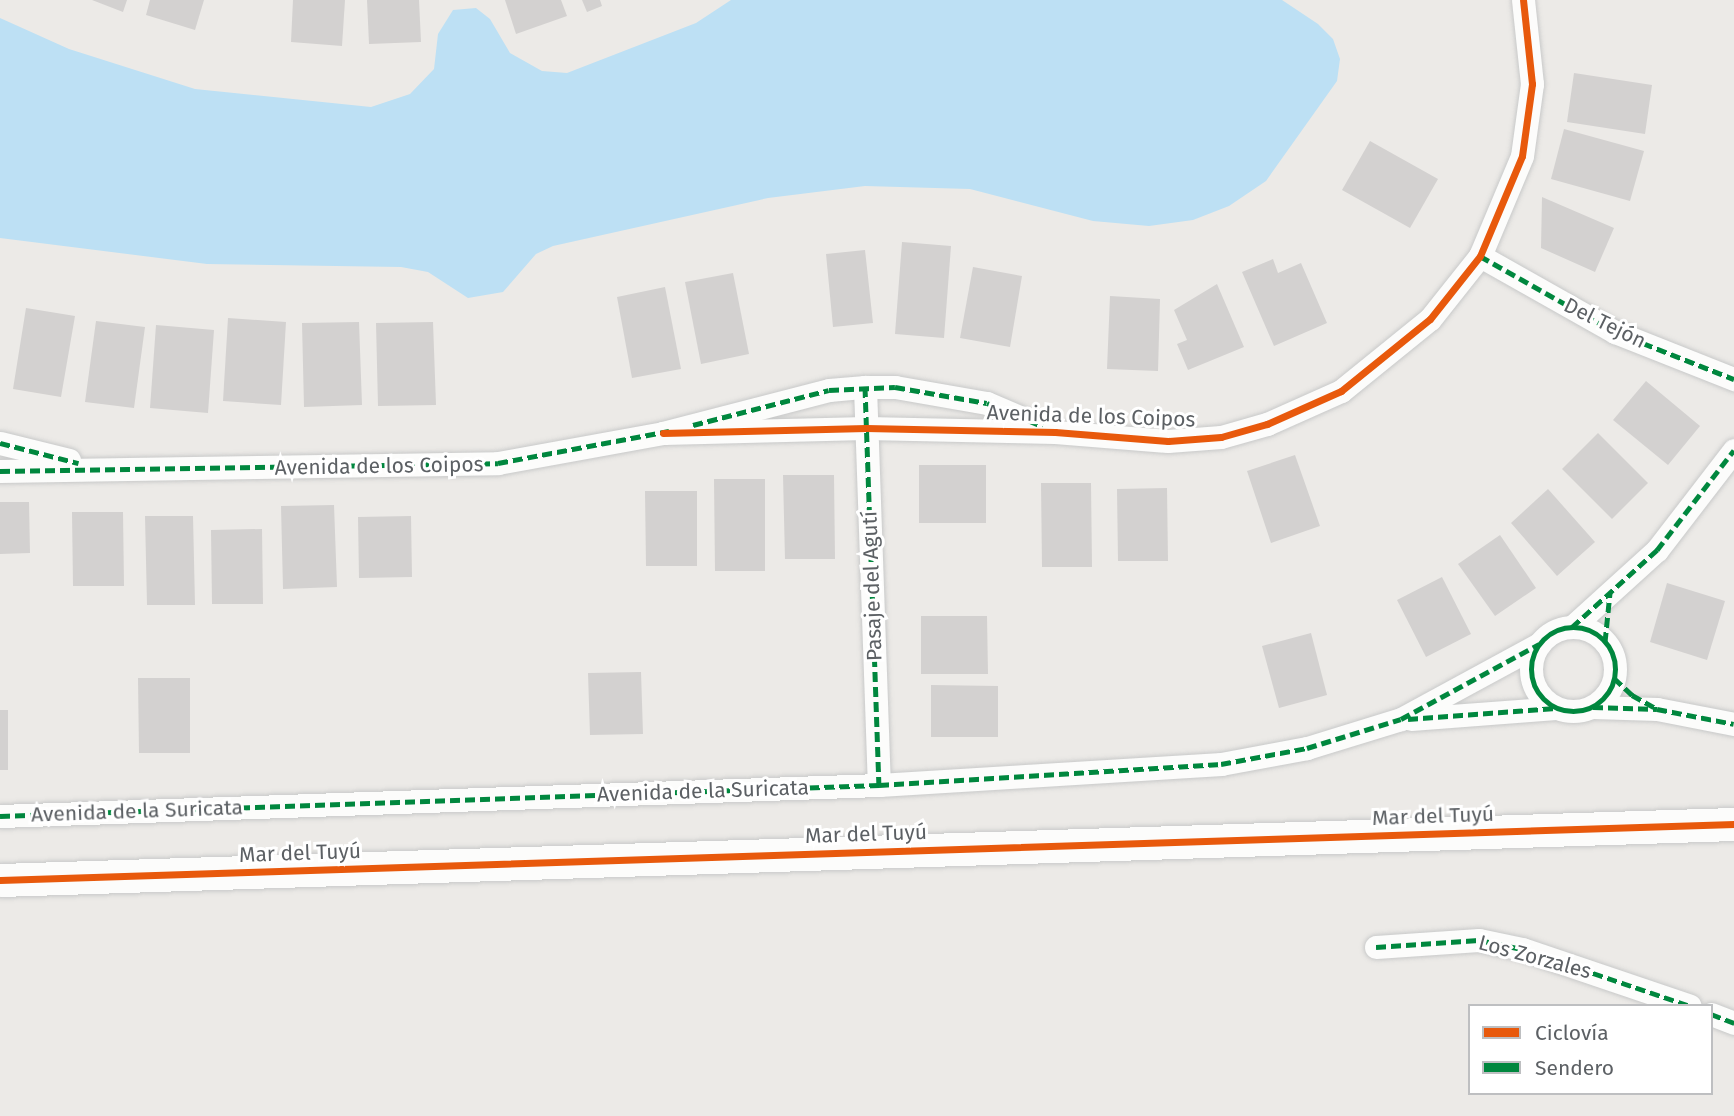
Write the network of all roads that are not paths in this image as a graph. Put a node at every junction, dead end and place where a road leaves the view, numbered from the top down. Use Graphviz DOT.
graph roads {
  1 [pos="1523,0"];
  2 [pos="1480,256"];
  3 [pos="1734,379"];
  4 [pos="865,387"];
  5 [pos="866,428"];
  6 [pos="1055,432"];
  7 [pos="663,433"];
  8 [pos="0,443"];
  9 [pos="1734,450"];
  10 [pos="92,466"];
  11 [pos="0,471"];
  12 [pos="1610,593"];
  13 [pos="1572,627"];
  14 [pos="1605,642"];
  15 [pos="1539,644"];
  16 [pos="1614,678"];
  17 [pos="1592,707"];
  18 [pos="1556,708"];
  19 [pos="1657,709"];
  20 [pos="1401,719"];
  21 [pos="1734,724"];
  22 [pos="879,785"];
  23 [pos="0,816"];
  24 [pos="1734,824"];
  25 [pos="0,880"];
  26 [pos="1376,947"];
  27 [pos="1684,1004"];
  28 [pos="1713,1015"];
  29 [pos="1734,1023"];
  1 -- 2 [label="street, Avenida de los Coipos"];
  2 -- 3 [label="street, Del Tejón"];
  2 -- 6 [label="street, Avenida de los Coipos"];
  4 -- 5 [label="street, Pasaje del Agutí"];
  4 -- 6 [label="street, Avenida de los Coipos"];
  4 -- 7 [label="street, Avenida de los Coipos"];
  5 -- 6 [label="street, Avenida de los Coipos"];
  5 -- 7 [label="street, Avenida de los Coipos"];
  5 -- 22 [label="street, Pasaje del Agutí"];
  7 -- 10 [label="street, Avenida de los Coipos"];
  8 -- 10 [label="street, Avenida de los Coipos"];
  9 -- 12 [label="street, Avenida de la Suricata"];
  10 -- 11 [label="street, Avenida de los Coipos"];
  12 -- 13 [label="street, Avenida de la Suricata"];
  12 -- 14 [label="street"];
  13 -- 14 [label="street"];
  13 -- 15 [label="street, Avenida de la Suricata"];
  14 -- 16 [label="street"];
  15 -- 18 [label="street"];
  15 -- 20 [label="street, Avenida de la Suricata"];
  16 -- 17 [label="street"];
  16 -- 19 [label="street, Avenida de la Suricata"];
  17 -- 18 [label="street, Avenida de la Suricata"];
  17 -- 19 [label="street, Avenida de la Suricata"];
  18 -- 20 [label="street, Avenida de la Suricata"];
  19 -- 21 [label="street, Avenida de la Suricata"];
  20 -- 22 [label="street, Avenida de la Suricata"];
  22 -- 23 [label="street, Avenida de la Suricata"];
  24 -- 25 [label="street, Mar del Tuyú"];
  26 -- 27 [label="street, Los Zorzales"];
  28 -- 29 [label="street"];
}
